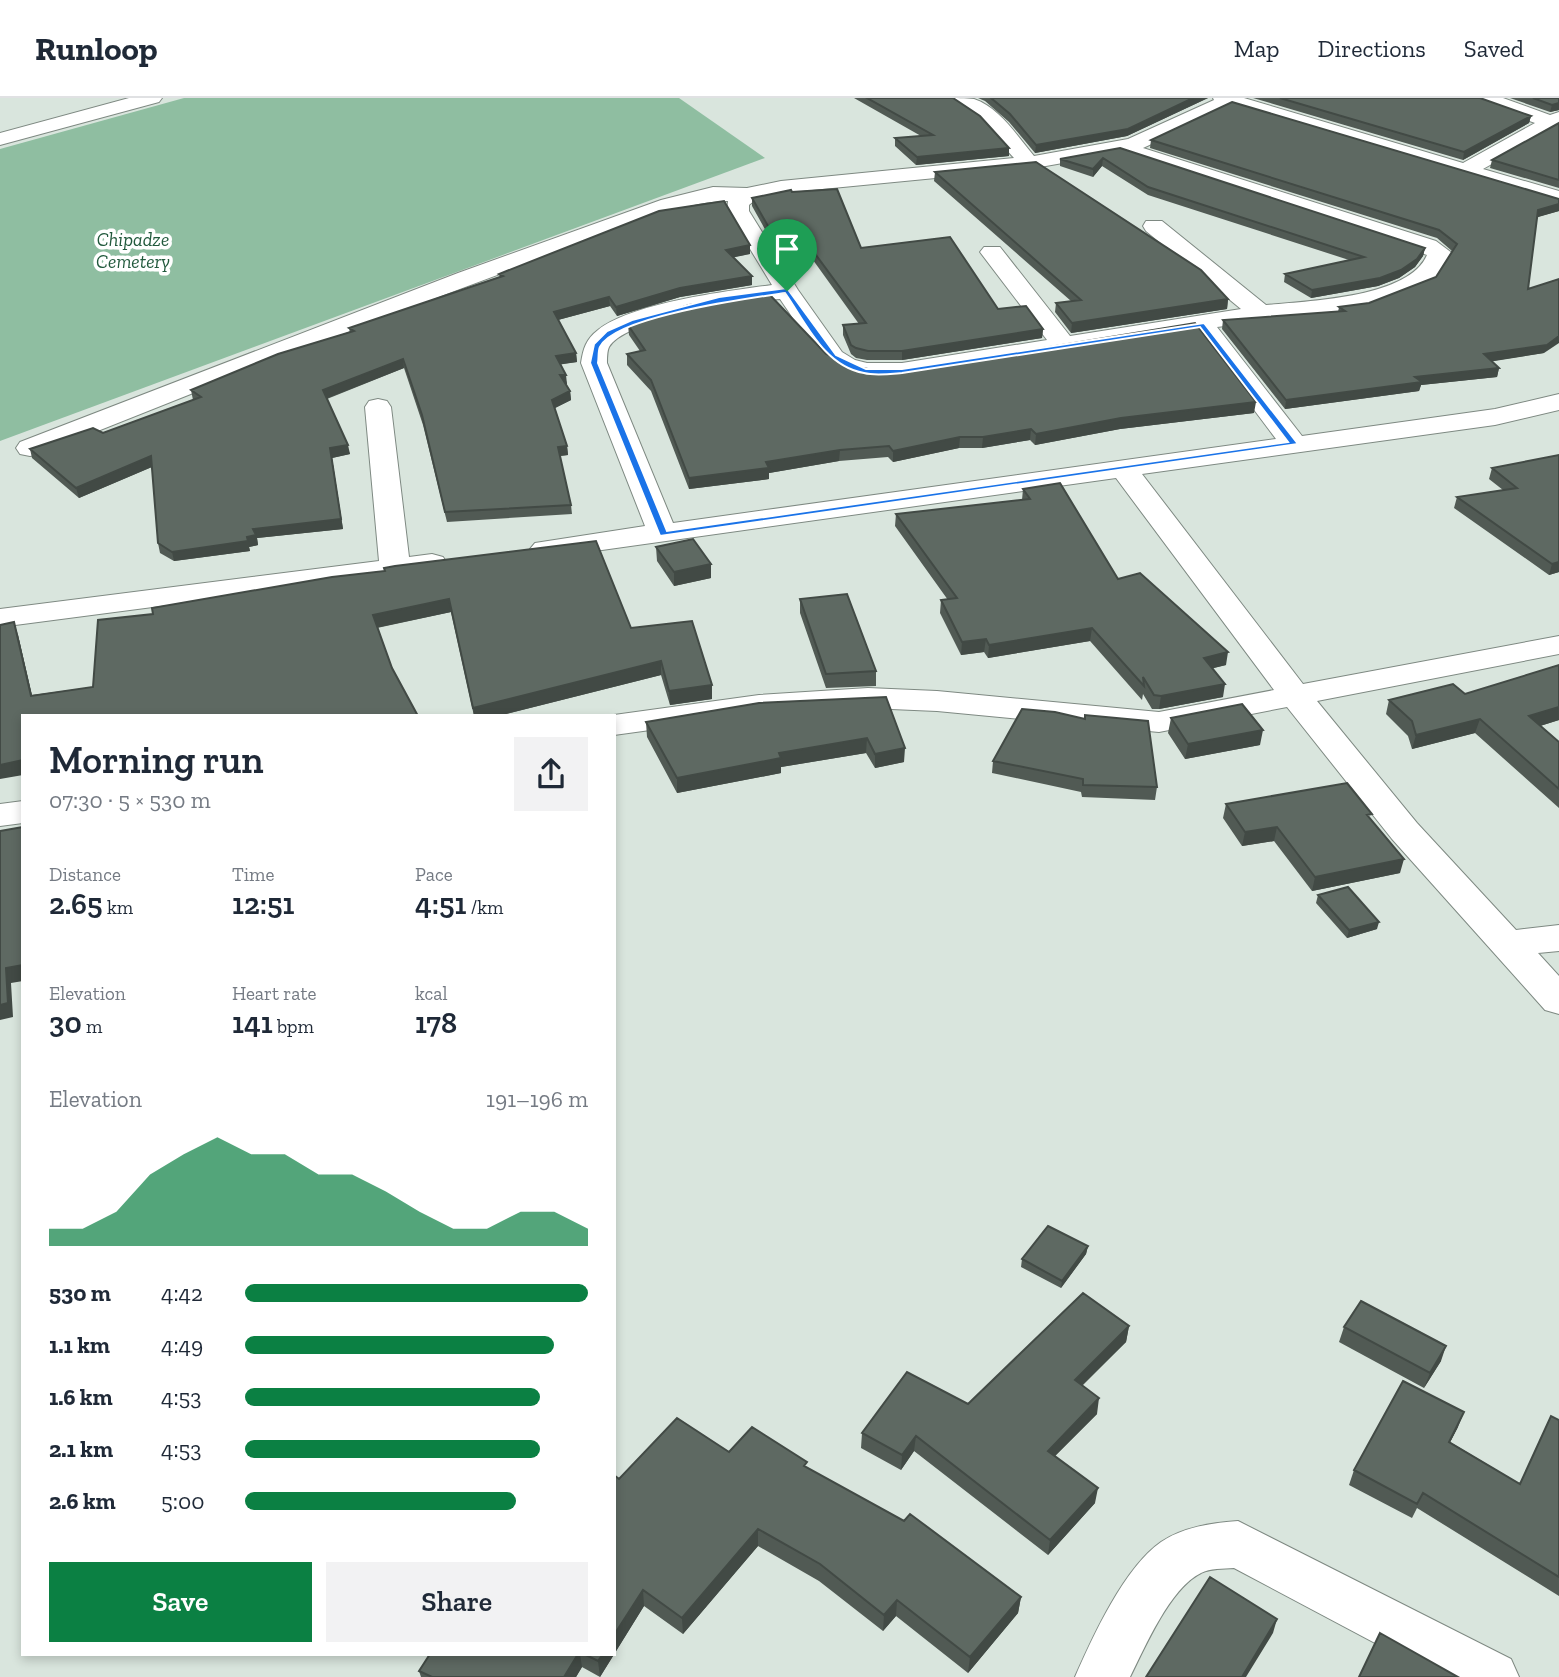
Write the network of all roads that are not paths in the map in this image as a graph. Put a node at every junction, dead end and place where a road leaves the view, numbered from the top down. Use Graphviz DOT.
graph roads {
  1 [pos="152,98"];
  2 [pos="957,98"];
  3 [pos="1273,98"];
  4 [pos="1484,98"];
  5 [pos="1226,99"];
  6 [pos="1253,107"];
  7 [pos="1555,120"];
  8 [pos="0,139"];
  9 [pos="1120,147"];
  10 [pos="1029,163"];
  11 [pos="1465,170"];
  12 [pos="747,195"];
  13 [pos="1559,198"];
  14 [pos="1154,226"];
  15 [pos="992,252"];
  16 [pos="787,291"];
  17 [pos="1261,313"];
  18 [pos="1202,324"];
  19 [pos="1063,344"];
  20 [pos="1559,402"];
  21 [pos="378,407"];
  22 [pos="1294,444"];
  23 [pos="30,448"];
  24 [pos="1124,469"];
  25 [pos="663,534"];
  26 [pos="516,552"];
  27 [pos="462,559"];
  28 [pos="395,568"];
  29 [pos="0,618"];
  30 [pos="1559,645"];
  31 [pos="1294,696"];
  32 [pos="616,725"];
  33 [pos="21,812"];
  34 [pos="0,815"];
  35 [pos="1559,938"];
  36 [pos="1507,944"];
  37 [pos="1559,1000"];
  38 [pos="1102,1677"];
  39 [pos="1492,1677"];
  1 -- 8 [label="street"];
  2 -- 10 [label="street"];
  3 -- 6 [label="street"];
  4 -- 7 [label="street"];
  5 -- 6 [label="street"];
  5 -- 9 [label="street"];
  6 -- 11 [label="street"];
  7 -- 11 [label="street"];
  9 -- 10 [label="street"];
  9 -- 17 [label="street"];
  10 -- 12 [label="street"];
  11 -- 13 [label="street"];
  12 -- 16 [label="street"];
  12 -- 23 [label="street"];
  14 -- 17 [label="street"];
  15 -- 19 [label="street"];
  16 -- 19 [label="street"];
  16 -- 25 [label="street"];
  17 -- 18 [label="street"];
  18 -- 19 [label="street"];
  18 -- 22 [label="street"];
  20 -- 22 [label="street"];
  21 -- 28 [label="street"];
  22 -- 24 [label="street"];
  24 -- 25 [label="street"];
  24 -- 31 [label="street"];
  25 -- 26 [label="street"];
  27 -- 28 [label="street"];
  28 -- 29 [label="street"];
  30 -- 31 [label="street"];
  31 -- 32 [label="street"];
  31 -- 36 [label="street"];
  33 -- 34 [label="street"];
  35 -- 36 [label="street"];
  36 -- 37 [label="street"];
  38 -- 39 [label="street"];
}
